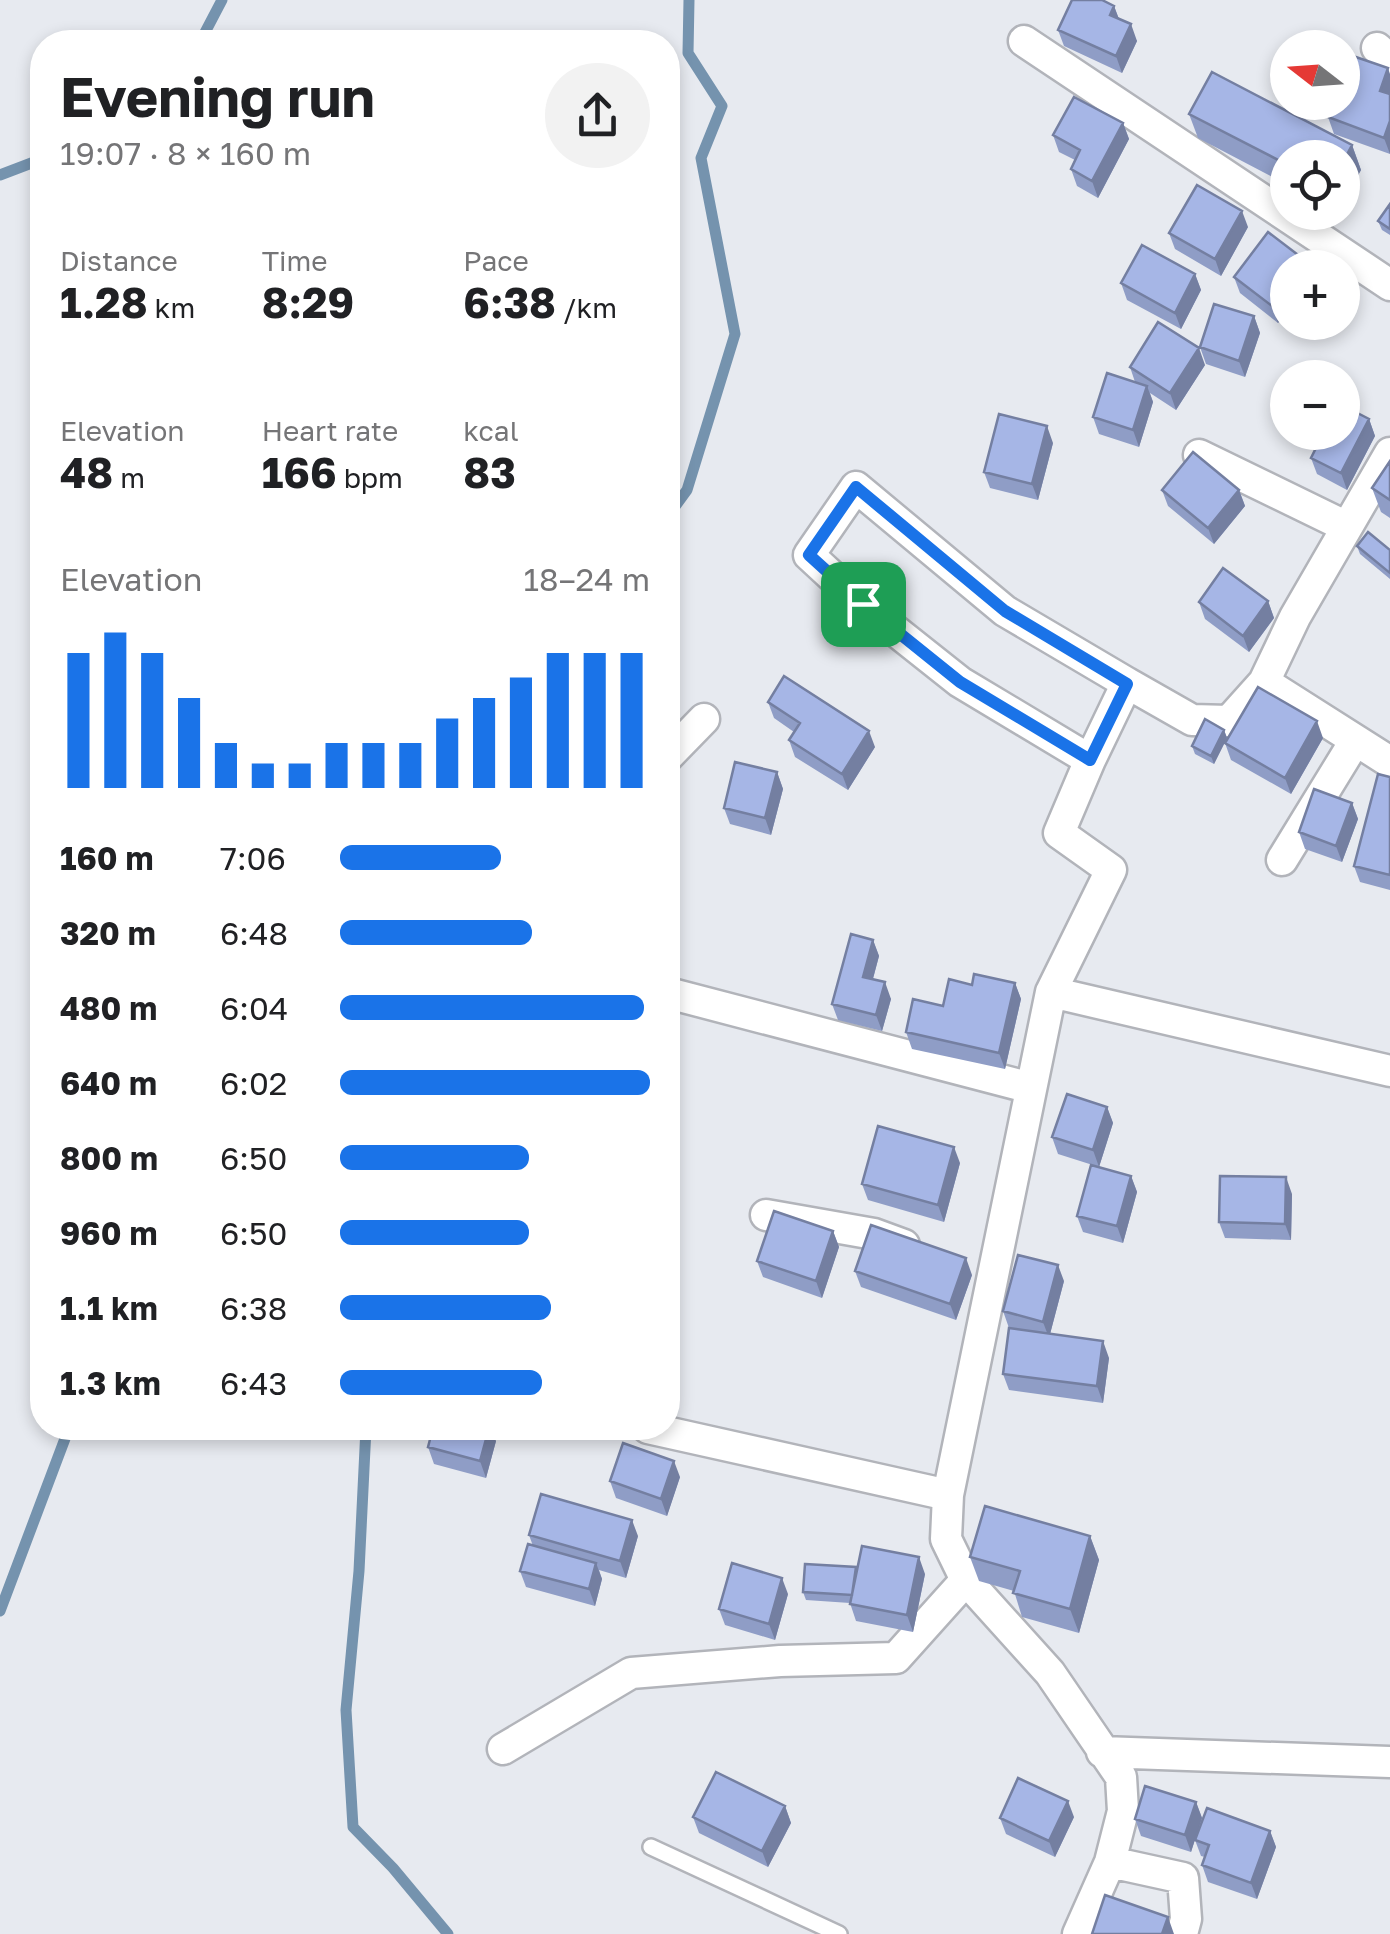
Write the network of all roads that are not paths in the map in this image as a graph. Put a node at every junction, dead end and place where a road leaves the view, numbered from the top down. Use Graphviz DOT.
graph roads {
  1 [pos="1024,41"];
  2 [pos="1390,285"];
  3 [pos="1390,453"];
  4 [pos="1199,455"];
  5 [pos="1347,527"];
  6 [pos="1264,682"];
  7 [pos="1127,684"];
  8 [pos="704,719"];
  9 [pos="1355,740"];
  10 [pos="680,744"];
  11 [pos="1090,760"];
  12 [pos="1390,762"];
  13 [pos="1282,860"];
  14 [pos="1051,992"];
  15 [pos="680,995"];
  16 [pos="1390,1071"];
  17 [pos="1031,1088"];
  18 [pos="766,1215"];
  19 [pos="925,1252"];
  20 [pos="959,1264"];
  21 [pos="993,1276"];
  22 [pos="680,1435"];
  23 [pos="948,1495"];
  24 [pos="966,1580"];
  25 [pos="503,1749"];
  26 [pos="1102,1752"];
  27 [pos="1390,1762"];
  28 [pos="651,1847"];
  29 [pos="1110,1862"];
  30 [pos="839,1934"];
  31 [pos="1078,1934"];
  32 [pos="1182,1934"];
  1 -- 2 [label="street"];
  3 -- 5 [label="street"];
  4 -- 5 [label="street"];
  5 -- 6 [label="street"];
  6 -- 7 [label="street"];
  6 -- 9 [label="street"];
  7 -- 11 [label="street"];
  7 -- 11 [label="street"];
  8 -- 10 [label="street"];
  9 -- 12 [label="street"];
  9 -- 13 [label="street"];
  11 -- 14 [label="street"];
  14 -- 16 [label="street"];
  14 -- 17 [label="street"];
  15 -- 17 [label="street"];
  17 -- 21 [label="street"];
  18 -- 19 [label="street"];
  20 -- 21 [label="street"];
  21 -- 23 [label="street"];
  22 -- 23 [label="street"];
  23 -- 24 [label="street"];
  24 -- 25 [label="street"];
  24 -- 26 [label="street"];
  26 -- 27 [label="street"];
  26 -- 29 [label="street"];
  28 -- 30 [label="lane"];
  29 -- 31 [label="street"];
  29 -- 32 [label="street"];
}
